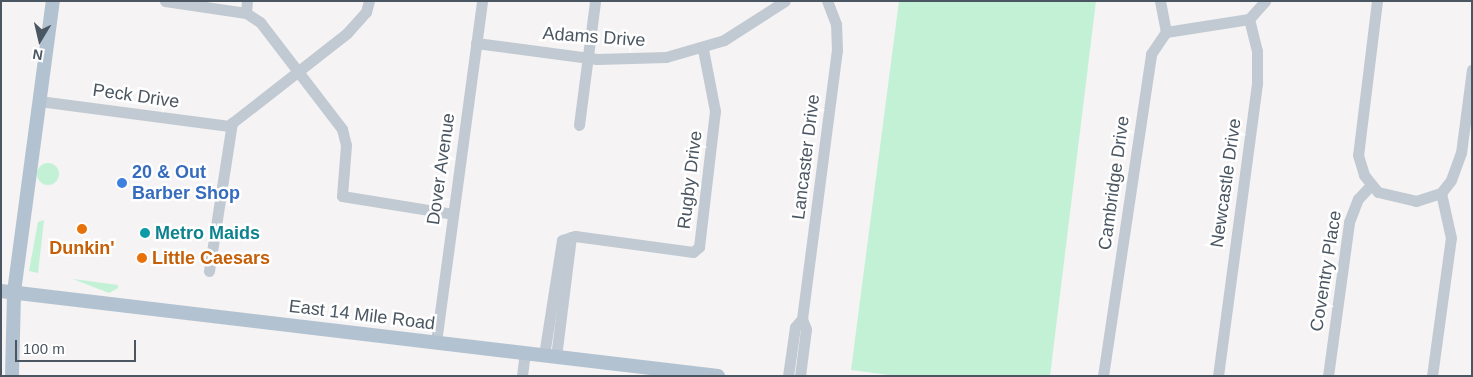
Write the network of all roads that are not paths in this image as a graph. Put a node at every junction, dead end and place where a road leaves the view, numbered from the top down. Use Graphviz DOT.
graph roads {
  1 [pos="53,1"];
  2 [pos="165,1"];
  3 [pos="369,1"];
  4 [pos="482,1"];
  5 [pos="595,1"];
  6 [pos="785,1"];
  7 [pos="827,1"];
  8 [pos="1160,1"];
  9 [pos="1265,1"];
  10 [pos="1377,1"];
  11 [pos="246,7"];
  12 [pos="1249,19"];
  13 [pos="1166,32"];
  14 [pos="476,43"];
  15 [pos="703,49"];
  16 [pos="588,57"];
  17 [pos="1472,70"];
  18 [pos="298,71"];
  19 [pos="39,101"];
  20 [pos="579,125"];
  21 [pos="229,126"];
  22 [pos="1370,186"];
  23 [pos="1441,193"];
  24 [pos="453,214"];
  25 [pos="209,271"];
  26 [pos="8,292"];
  27 [pos="802,319"];
  28 [pos="436,342"];
  29 [pos="525,353"];
  30 [pos="550,356"];
  31 [pos="12,376"];
  32 [pos="522,376"];
  33 [pos="718,376"];
  34 [pos="788,376"];
  35 [pos="800,376"];
  36 [pos="1103,376"];
  37 [pos="1218,376"];
  38 [pos="1328,376"];
  39 [pos="1432,376"];
  1 -- 19 [label="main road"];
  2 -- 11 [label="street"];
  3 -- 18 [label="street"];
  4 -- 14 [label="street, Dover Avenue"];
  5 -- 16 [label="street"];
  6 -- 15 [label="street, Adams Drive"];
  7 -- 27 [label="street, Lancaster Drive"];
  8 -- 13 [label="street"];
  9 -- 12 [label="street"];
  10 -- 22 [label="street"];
  11 -- 18 [label="street"];
  12 -- 13 [label="street"];
  12 -- 37 [label="street, Newcastle Drive"];
  13 -- 36 [label="street, Cambridge Drive"];
  14 -- 16 [label="street, Adams Drive"];
  14 -- 24 [label="street, Dover Avenue"];
  15 -- 16 [label="street, Adams Drive"];
  15 -- 30 [label="street, Rugby Drive"];
  16 -- 20 [label="street"];
  17 -- 23 [label="street"];
  18 -- 21 [label="street"];
  18 -- 24 [label="street"];
  19 -- 21 [label="street, Peck Drive"];
  19 -- 26 [label="main road"];
  21 -- 25 [label="street"];
  22 -- 23 [label="street"];
  22 -- 38 [label="street, Coventry Place"];
  23 -- 39 [label="street"];
  24 -- 28 [label="street, Dover Avenue"];
  26 -- 28 [label="main road, East 14 Mile Road"];
  26 -- 31 [label="main road"];
  27 -- 34 [label="street, Lancaster Drive"];
  27 -- 35 [label="street, Lancaster Drive"];
  28 -- 29 [label="main road, East 14 Mile Road"];
  29 -- 30 [label="main road, East 14 Mile Road"];
  29 -- 32 [label="street"];
  30 -- 33 [label="main road, East 14 Mile Road"];
}
